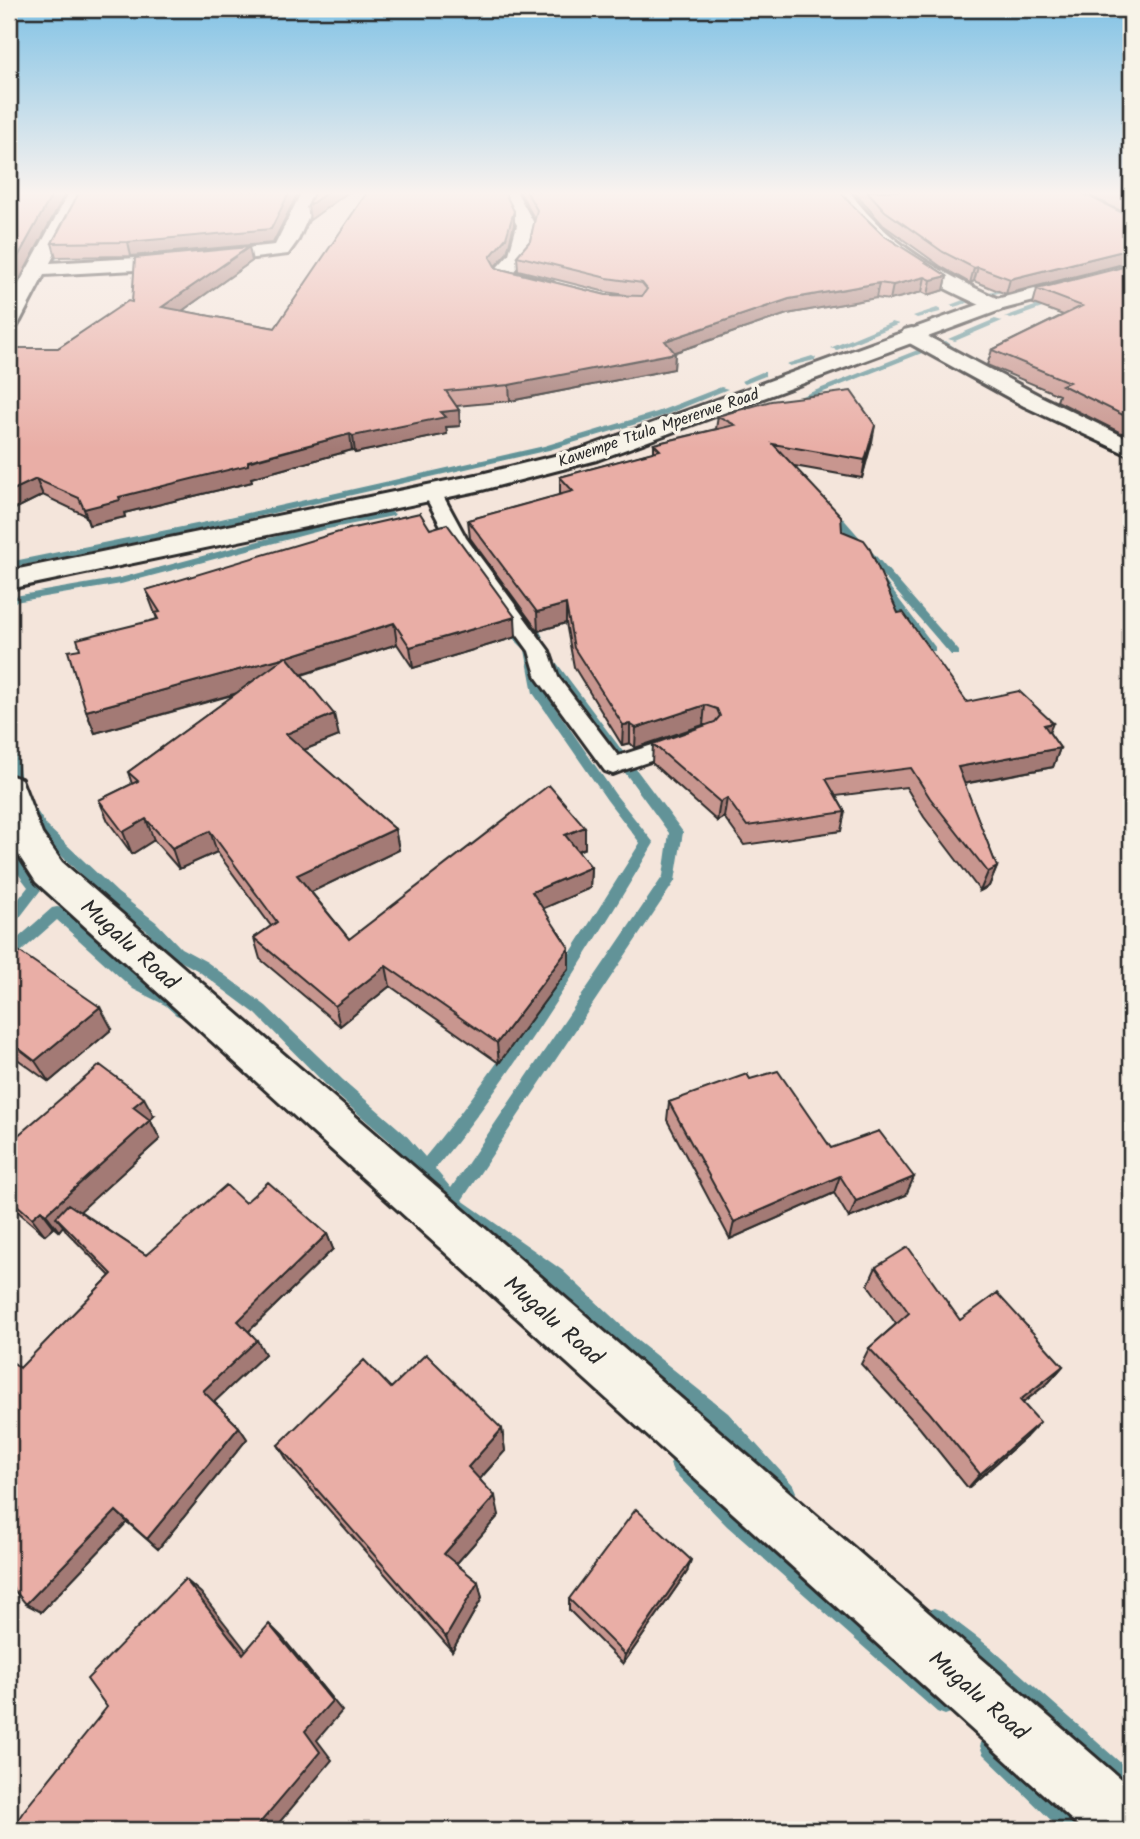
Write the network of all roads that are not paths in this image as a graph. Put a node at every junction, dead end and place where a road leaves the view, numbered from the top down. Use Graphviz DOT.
graph roads {
  1 [pos="32,277"];
  2 [pos="507,277"];
  3 [pos="935,277"];
  4 [pos="1104,277"];
  5 [pos="570,293"];
  6 [pos="996,304"];
  7 [pos="9,321"];
  8 [pos="912,335"];
  9 [pos="1131,449"];
  10 [pos="432,492"];
  11 [pos="9,579"];
  12 [pos="704,734"];
  13 [pos="9,787"];
  14 [pos="1131,1830"];
  1 -- 7 [label="street"];
  2 -- 5 [label="street"];
  3 -- 6 [label="street"];
  4 -- 6 [label="street, Kawempe Ttula Mpererwe Road"];
  6 -- 8 [label="street, Kawempe Ttula Mpererwe Road"];
  8 -- 9 [label="street"];
  8 -- 10 [label="street, Kawempe Ttula Mpererwe Road"];
  10 -- 11 [label="street, Kawempe Ttula Mpererwe Road"];
  10 -- 12 [label="lane"];
  13 -- 14 [label="street, Mugalu Road"];
}
